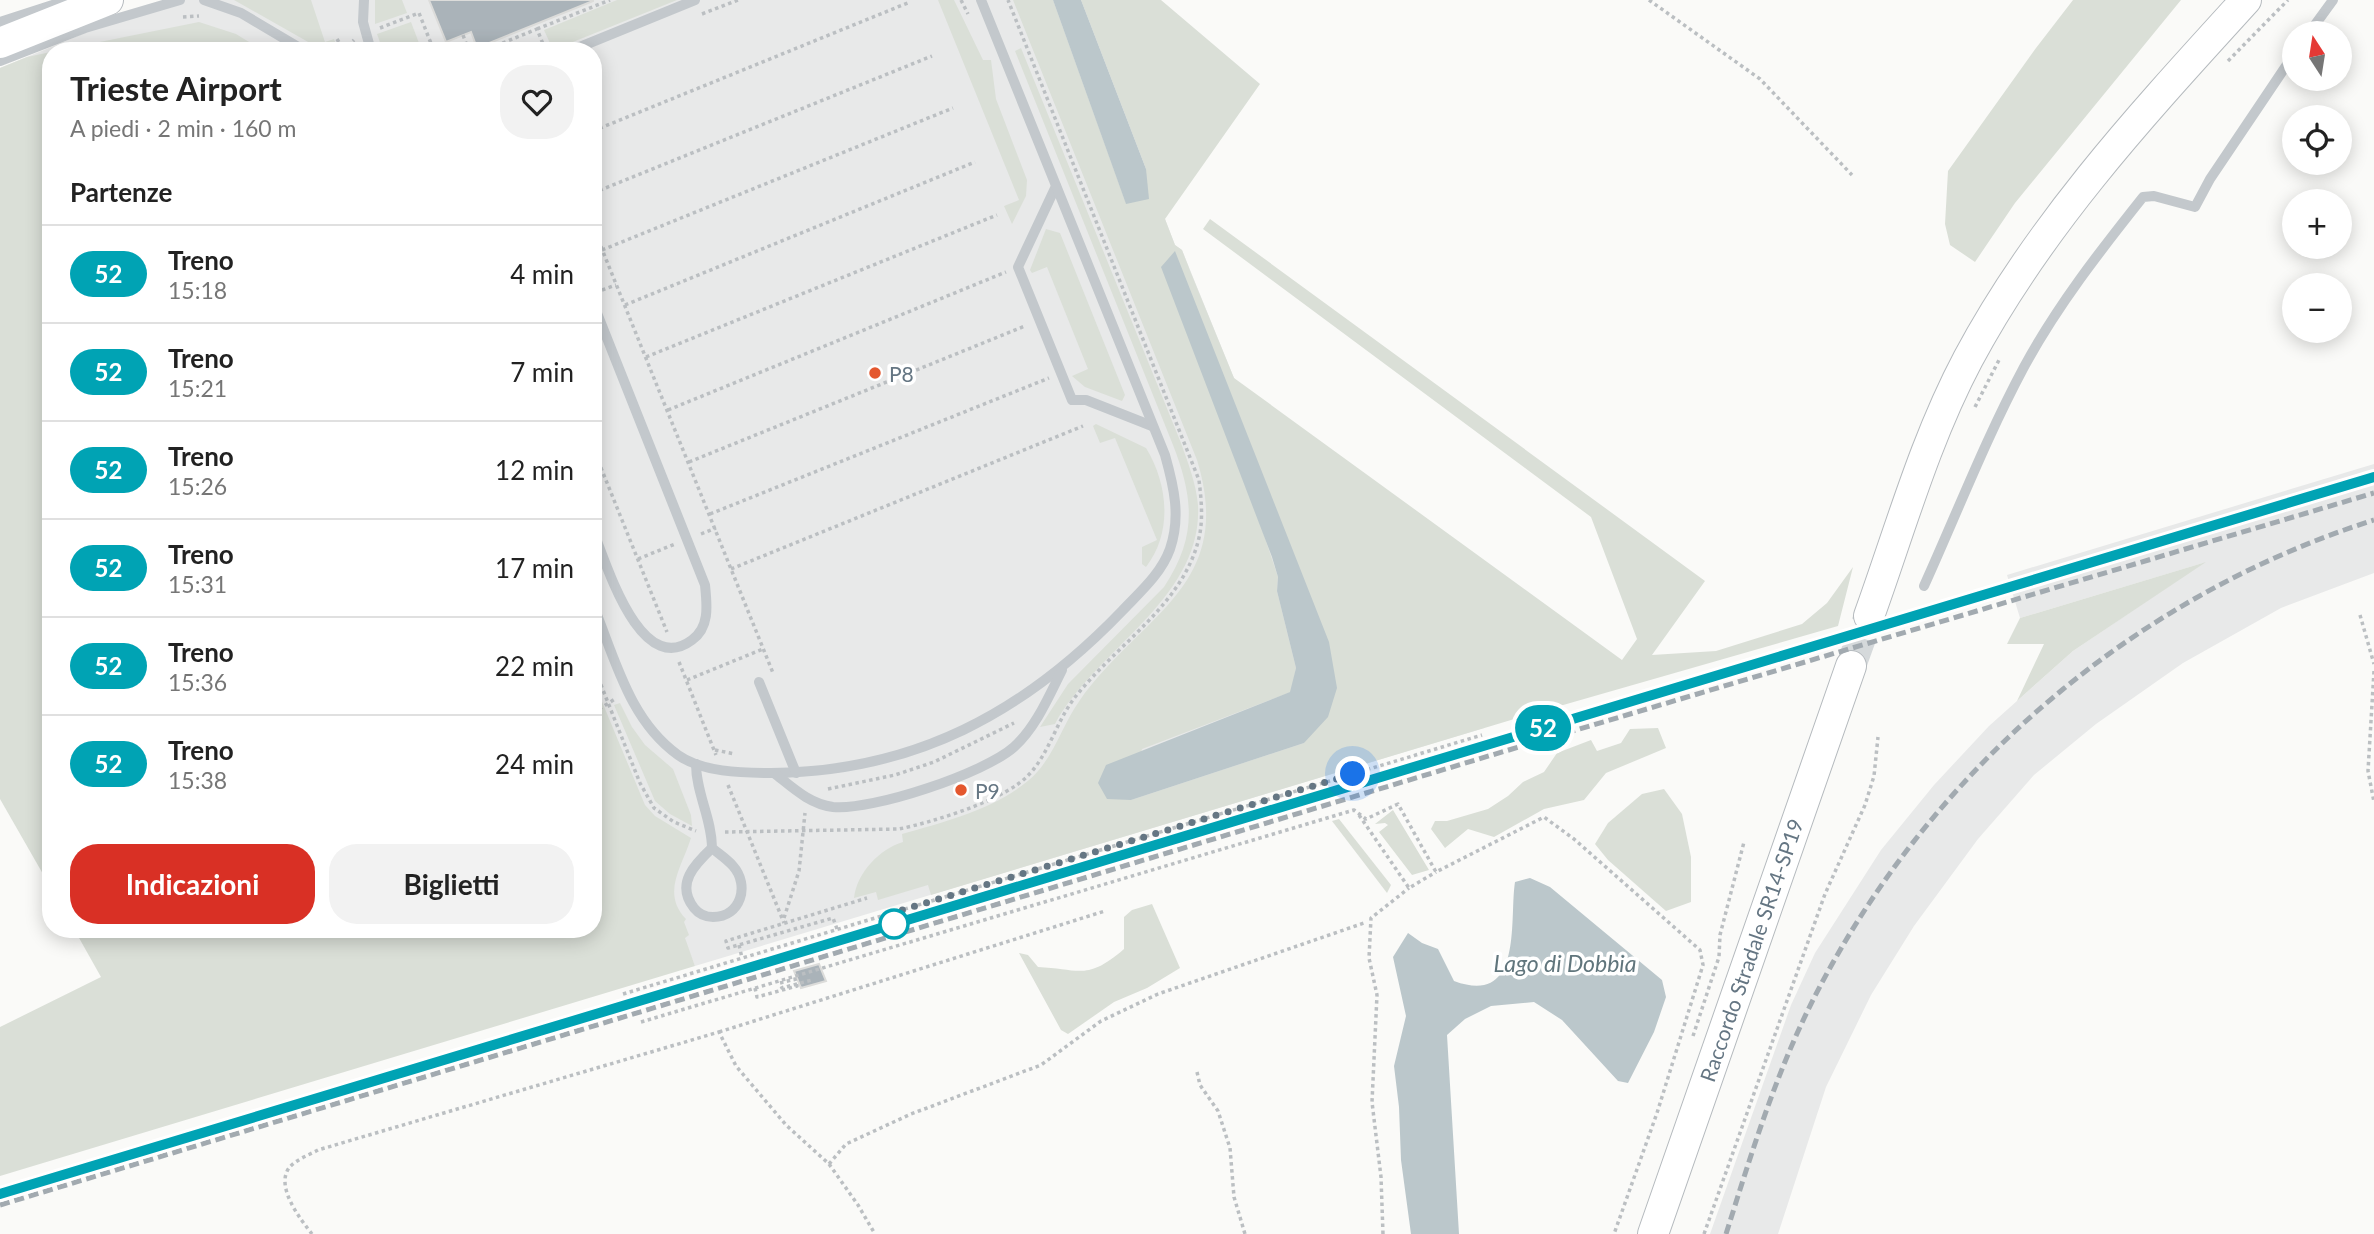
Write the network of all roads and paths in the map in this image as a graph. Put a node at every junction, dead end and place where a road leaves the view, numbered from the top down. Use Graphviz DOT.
graph roads {
  1 [pos="68,0"];
  2 [pos="108,0"];
  3 [pos="180,0"];
  4 [pos="204,0"];
  5 [pos="364,0"];
  6 [pos="610,0"];
  7 [pos="695,0"];
  8 [pos="981,0"];
  9 [pos="1008,0"];
  10 [pos="1649,0"];
  11 [pos="2246,0"];
  12 [pos="2333,0"];
  13 [pos="910,2"];
  14 [pos="209,17"];
  15 [pos="177,18"];
  16 [pos="2318,21"];
  17 [pos="0,23"];
  18 [pos="537,29"];
  19 [pos="366,33"];
  20 [pos="463,35"];
  21 [pos="337,39"];
  22 [pos="49,42"];
  23 [pos="290,42"];
  24 [pos="339,42"];
  25 [pos="354,42"];
  26 [pos="368,42"];
  27 [pos="430,42"];
  28 [pos="466,42"];
  29 [pos="505,42"];
  30 [pos="542,42"];
  31 [pos="592,42"];
  32 [pos="0,43"];
  33 [pos="42,45"];
  34 [pos="932,56"];
  35 [pos="0,61"];
  36 [pos="2282,72"];
  37 [pos="953,108"];
  38 [pos="602,127"];
  39 [pos="975,162"];
  40 [pos="1852,175"];
  41 [pos="1056,186"];
  42 [pos="602,189"];
  43 [pos="997,215"];
  44 [pos="602,250"];
  45 [pos="1018,267"];
  46 [pos="616,285"];
  47 [pos="602,290"];
  48 [pos="625,305"];
  49 [pos="1040,320"];
  50 [pos="602,326"];
  51 [pos="646,358"];
  52 [pos="1061,373"];
  53 [pos="668,410"];
  54 [pos="1083,426"];
  55 [pos="1152,426"];
  56 [pos="689,462"];
  57 [pos="602,471"];
  58 [pos="710,514"];
  59 [pos="602,551"];
  60 [pos="731,569"];
  61 [pos="1924,586"];
  62 [pos="2360,615"];
  63 [pos="1869,616"];
  64 [pos="602,627"];
  65 [pos="673,647"];
  66 [pos="763,649"];
  67 [pos="2374,664"];
  68 [pos="1850,666"];
  69 [pos="1064,667"];
  70 [pos="2374,671"];
  71 [pos="686,680"];
  72 [pos="760,682"];
  73 [pos="778,685"];
  74 [pos="602,688"];
  75 [pos="2374,701"];
  76 [pos="1482,735"];
  77 [pos="1878,737"];
  78 [pos="714,750"];
  79 [pos="746,755"];
  80 [pos="696,764"];
  81 [pos="721,769"];
  82 [pos="774,772"];
  83 [pos="796,773"];
  84 [pos="2374,802"];
  85 [pos="1358,814"];
  86 [pos="692,831"];
  87 [pos="732,832"];
  88 [pos="748,832"];
  89 [pos="1744,842"];
  90 [pos="712,848"];
  91 [pos="1436,872"];
  92 [pos="1409,888"];
  93 [pos="867,898"];
  94 [pos="1105,911"];
  95 [pos="784,923"];
  96 [pos="1364,923"];
  97 [pos="837,929"];
  98 [pos="739,945"];
  99 [pos="742,958"];
  100 [pos="812,980"];
  101 [pos="754,987"];
  102 [pos="623,994"];
  103 [pos="641,1022"];
  104 [pos="719,1032"];
  105 [pos="1693,1036"];
  106 [pos="1197,1072"];
  107 [pos="829,1164"];
  108 [pos="312,1234"];
  109 [pos="875,1234"];
  110 [pos="1245,1234"];
  111 [pos="1383,1234"];
  112 [pos="1614,1234"];
  113 [pos="1653,1234"];
  114 [pos="1704,1234"];
  1 -- 17 [label="lane"];
  2 -- 32 [label="main road"];
  3 -- 22 [label="lane"];
  4 -- 23 [label="lane"];
  5 -- 19 [label="lane"];
  6 -- 18 [label="path"];
  7 -- 31 [label="lane"];
  8 -- 41 [label="lane"];
  9 -- 88 [label="path"];
  10 -- 40 [label="path"];
  11 -- 63 [label="main road"];
  12 -- 16 [label="lane"];
  13 -- 38 [label="path"];
  14 -- 15 [label="path"];
  18 -- 29 [label="path"];
  18 -- 30 [label="path"];
  19 -- 25 [label="path"];
  19 -- 26 [label="lane"];
  19 -- 27 [label="path"];
  20 -- 28 [label="path"];
  21 -- 24 [label="path"];
  33 -- 35 [label="lane"];
  34 -- 42 [label="path"];
  36 -- 61 [label="lane"];
  37 -- 44 [label="path"];
  39 -- 48 [label="path"];
  41 -- 45 [label="lane"];
  41 -- 55 [label="lane"];
  43 -- 51 [label="path"];
  44 -- 46 [label="path"];
  45 -- 49 [label="lane"];
  45 -- 53 [label="path"];
  46 -- 47 [label="path"];
  46 -- 48 [label="path"];
  48 -- 51 [label="path"];
  49 -- 52 [label="lane"];
  49 -- 56 [label="path"];
  50 -- 65 [label="lane"];
  51 -- 53 [label="path"];
  52 -- 55 [label="lane"];
  52 -- 58 [label="path"];
  53 -- 56 [label="path"];
  54 -- 60 [label="path"];
  55 -- 69 [label="lane"];
  56 -- 58 [label="path"];
  57 -- 65 [label="path"];
  58 -- 60 [label="path"];
  59 -- 65 [label="lane"];
  60 -- 66 [label="path"];
  62 -- 67 [label="path"];
  64 -- 80 [label="lane"];
  65 -- 71 [label="path"];
  66 -- 71 [label="path"];
  66 -- 73 [label="path"];
  68 -- 113 [label="main road, Raccordo Stradale SR14-SP19"];
  69 -- 82 [label="lane"];
  69 -- 83 [label="lane"];
  70 -- 75 [label="path"];
  71 -- 78 [label="path"];
  72 -- 83 [label="lane"];
  74 -- 86 [label="path"];
  75 -- 84 [label="path"];
  76 -- 97 [label="path"];
  77 -- 114 [label="path"];
  78 -- 79 [label="path"];
  78 -- 81 [label="path"];
  80 -- 81 [label="lane"];
  80 -- 90 [label="lane"];
  81 -- 82 [label="lane"];
  81 -- 88 [label="path"];
  82 -- 83 [label="lane"];
  85 -- 91 [label="path"];
  85 -- 92 [label="path"];
  85 -- 101 [label="path"];
  87 -- 88 [label="path"];
  88 -- 95 [label="path"];
  89 -- 105 [label="path"];
  90 -- 90 [label="lane"];
  91 -- 92 [label="path"];
  91 -- 112 [label="path"];
  92 -- 111 [label="path"];
  93 -- 95 [label="path"];
  94 -- 104 [label="path"];
  95 -- 98 [label="path"];
  96 -- 107 [label="path"];
  97 -- 98 [label="path"];
  97 -- 99 [label="path"];
  98 -- 99 [label="path"];
  99 -- 102 [label="path"];
  100 -- 101 [label="path"];
  101 -- 103 [label="path"];
  104 -- 107 [label="path"];
  104 -- 108 [label="path"];
  106 -- 110 [label="path"];
  107 -- 109 [label="path"];
}
